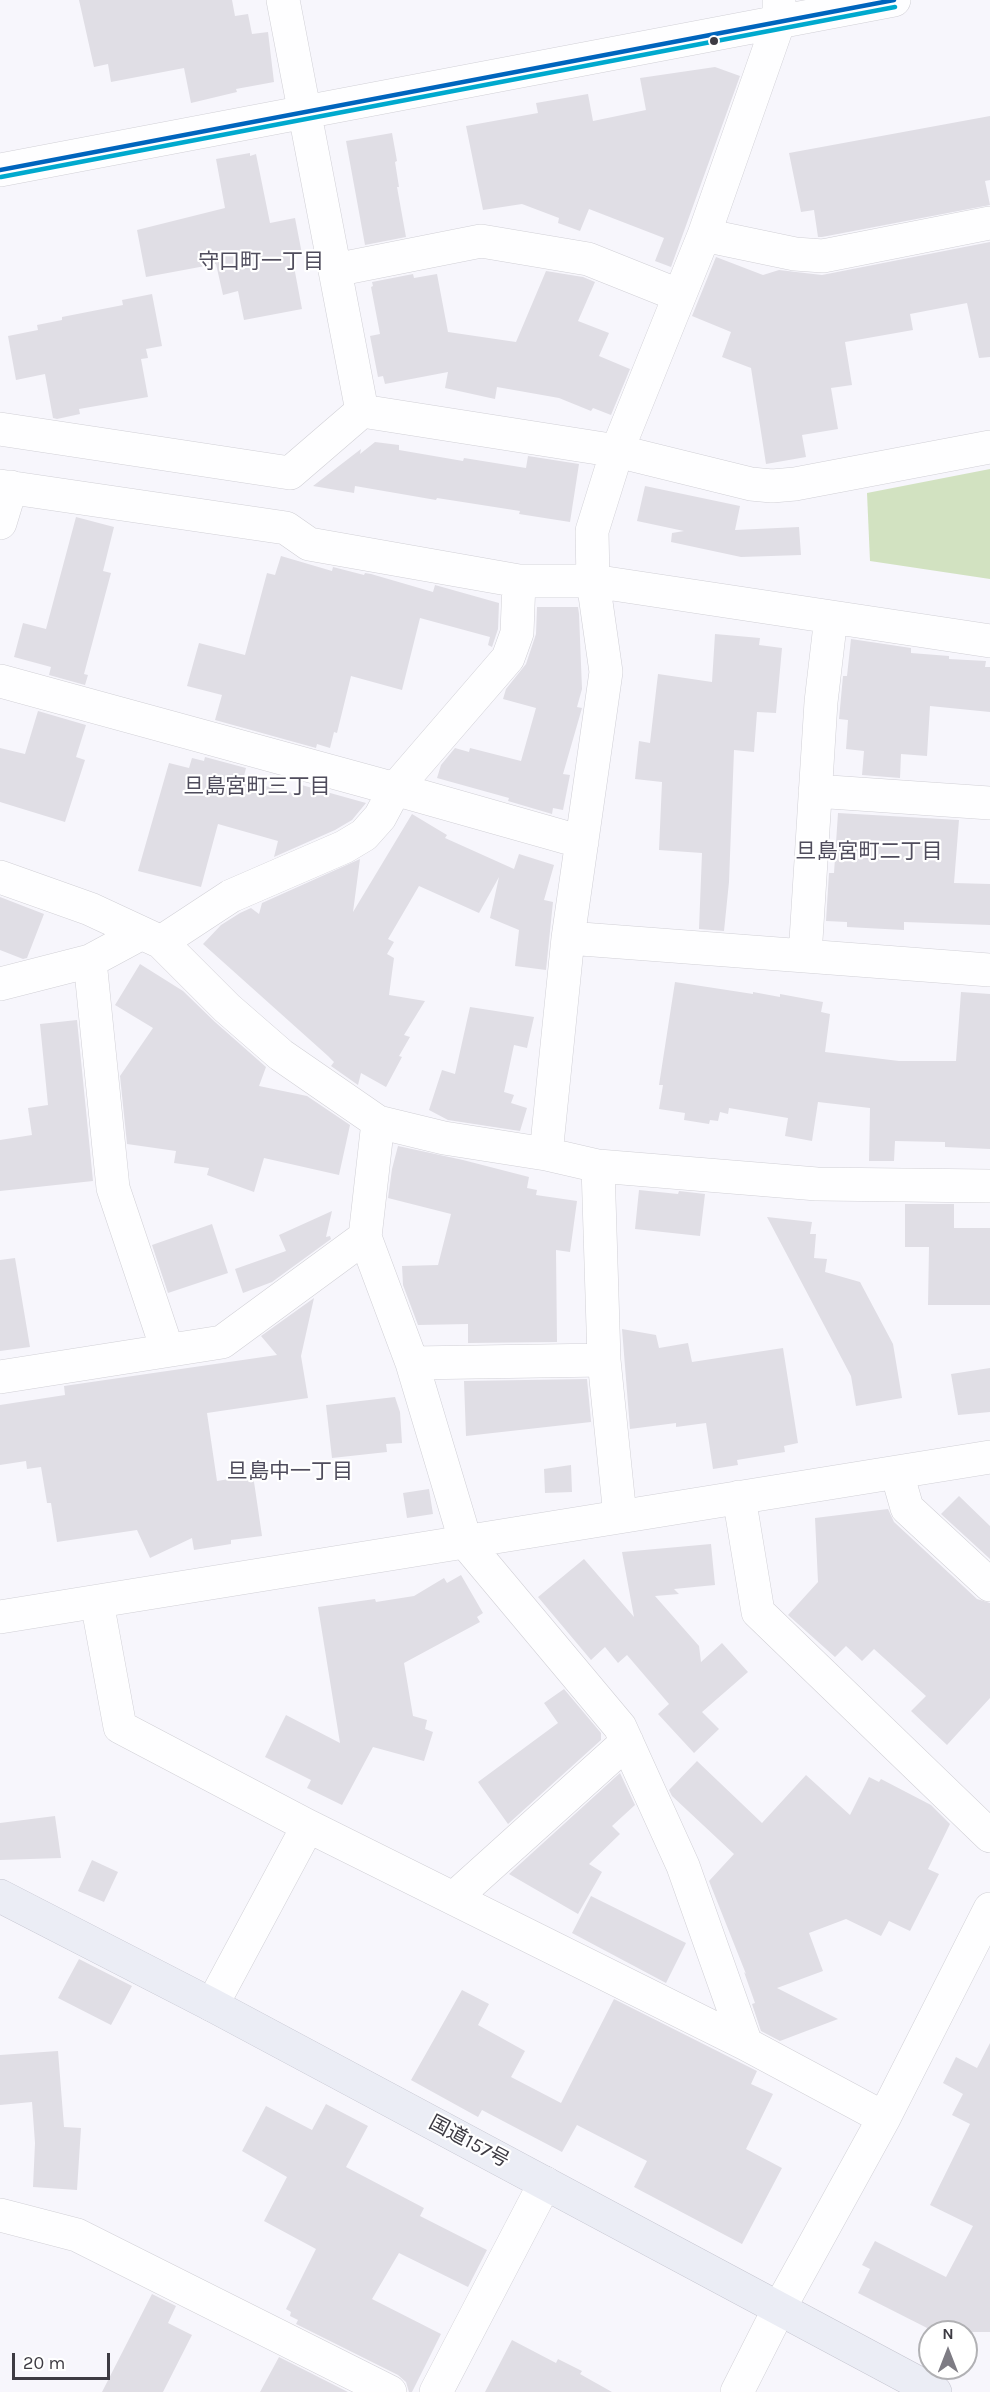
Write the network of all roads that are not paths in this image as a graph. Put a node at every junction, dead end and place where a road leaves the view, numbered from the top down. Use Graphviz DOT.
graph roads {
  1 [pos="283,0"];
  2 [pos="894,0"];
  3 [pos="778,11"];
  4 [pos="305,113"];
  5 [pos="0,170"];
  6 [pos="990,223"];
  7 [pos="704,235"];
  8 [pos="335,270"];
  9 [pos="678,295"];
  10 [pos="362,411"];
  11 [pos="0,429"];
  12 [pos="990,447"];
  13 [pos="617,451"];
  14 [pos="5,487"];
  15 [pos="0,523"];
  16 [pos="519,581"];
  17 [pos="593,581"];
  18 [pos="831,616"];
  19 [pos="990,641"];
  20 [pos="0,681"];
  21 [pos="395,789"];
  22 [pos="815,791"];
  23 [pos="990,804"];
  24 [pos="582,843"];
  25 [pos="0,877"];
  26 [pos="151,937"];
  27 [pos="568,938"];
  28 [pos="805,956"];
  29 [pos="90,961"];
  30 [pos="990,970"];
  31 [pos="0,984"];
  32 [pos="378,1122"];
  33 [pos="546,1154"];
  34 [pos="598,1166"];
  35 [pos="990,1186"];
  36 [pos="365,1237"];
  37 [pos="167,1349"];
  38 [pos="604,1360"];
  39 [pos="412,1363"];
  40 [pos="0,1377"];
  41 [pos="990,1457"];
  42 [pos="897,1473"];
  43 [pos="739,1497"];
  44 [pos="620,1516"];
  45 [pos="466,1543"];
  46 [pos="990,1585"];
  47 [pos="97,1602"];
  48 [pos="0,1617"];
  49 [pos="627,1742"];
  50 [pos="308,1826"];
  51 [pos="990,1836"];
  52 [pos="0,1896"];
  53 [pos="454,1898"];
  54 [pos="990,1910"];
  55 [pos="212,2005"];
  56 [pos="746,2044"];
  57 [pos="884,2118"];
  58 [pos="545,2183"];
  59 [pos="0,2216"];
  60 [pos="780,2307"];
  61 [pos="390,2392"];
  62 [pos="436,2392"];
  63 [pos="737,2392"];
  64 [pos="935,2392"];
  1 -- 4 [label="street"];
  2 -- 3 [label="street"];
  3 -- 4 [label="street"];
  3 -- 7 [label="street"];
  4 -- 5 [label="street"];
  4 -- 8 [label="street"];
  6 -- 7 [label="street"];
  7 -- 9 [label="street"];
  8 -- 9 [label="street"];
  8 -- 10 [label="street"];
  9 -- 13 [label="street"];
  10 -- 11 [label="street"];
  10 -- 13 [label="street"];
  12 -- 13 [label="street"];
  13 -- 17 [label="street"];
  14 -- 15 [label="street"];
  14 -- 16 [label="street"];
  16 -- 17 [label="street"];
  16 -- 21 [label="street"];
  17 -- 18 [label="street"];
  17 -- 24 [label="street"];
  18 -- 19 [label="street"];
  18 -- 22 [label="street"];
  20 -- 21 [label="street"];
  21 -- 24 [label="street"];
  21 -- 26 [label="street"];
  22 -- 23 [label="street"];
  22 -- 28 [label="street"];
  24 -- 27 [label="street"];
  25 -- 26 [label="street"];
  26 -- 29 [label="street"];
  26 -- 32 [label="street"];
  27 -- 28 [label="street"];
  27 -- 33 [label="street"];
  28 -- 30 [label="street"];
  29 -- 31 [label="street"];
  29 -- 37 [label="street"];
  32 -- 33 [label="street"];
  32 -- 36 [label="street"];
  33 -- 34 [label="street"];
  34 -- 35 [label="street"];
  34 -- 38 [label="street"];
  36 -- 37 [label="street"];
  36 -- 39 [label="street"];
  37 -- 40 [label="street"];
  38 -- 39 [label="street"];
  38 -- 44 [label="street"];
  39 -- 45 [label="street"];
  41 -- 42 [label="street"];
  42 -- 43 [label="street"];
  42 -- 46 [label="street"];
  43 -- 44 [label="street"];
  43 -- 51 [label="street"];
  44 -- 45 [label="street"];
  45 -- 47 [label="street"];
  45 -- 49 [label="street"];
  47 -- 48 [label="street"];
  47 -- 50 [label="street"];
  49 -- 53 [label="street"];
  49 -- 56 [label="street"];
  50 -- 53 [label="street"];
  50 -- 55 [label="street"];
  52 -- 55 [label="highway, 国道157号"];
  53 -- 56 [label="street"];
  54 -- 57 [label="street"];
  55 -- 58 [label="highway, 国道157号"];
  56 -- 57 [label="street"];
  57 -- 60 [label="street"];
  58 -- 60 [label="highway, 国道157号"];
  58 -- 62 [label="street"];
  59 -- 61 [label="street"];
  60 -- 63 [label="street"];
  60 -- 64 [label="highway, 国道157号"];
}
